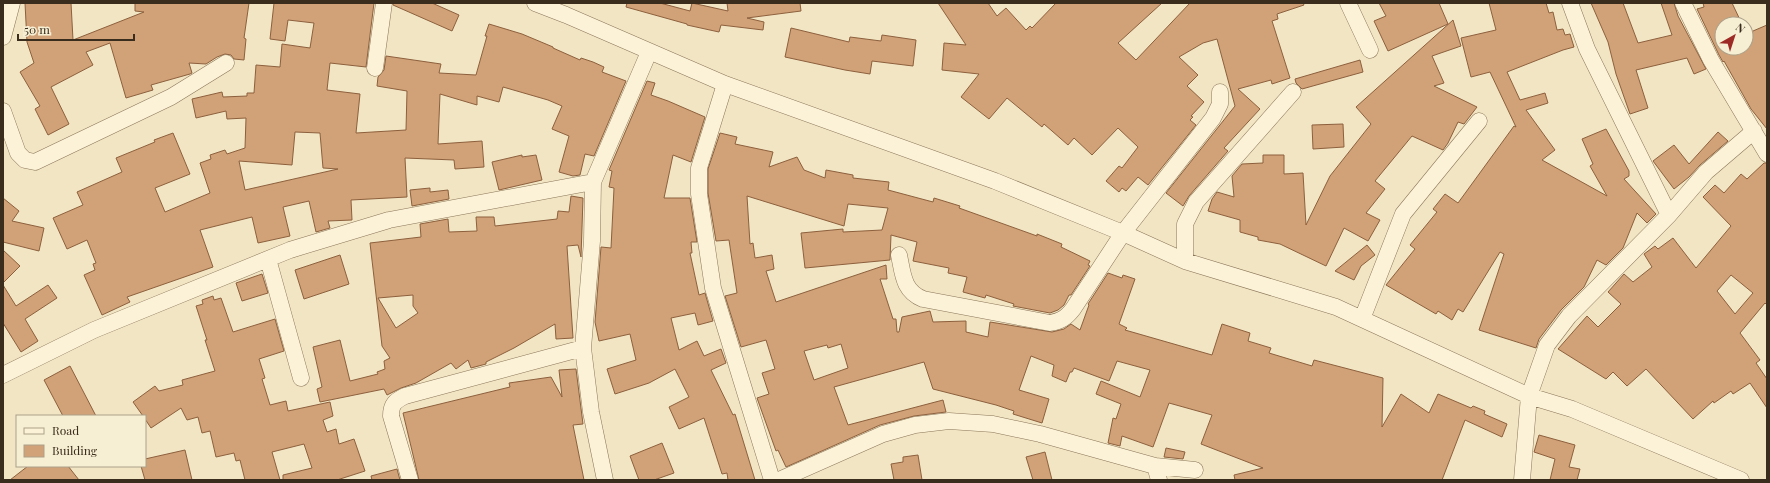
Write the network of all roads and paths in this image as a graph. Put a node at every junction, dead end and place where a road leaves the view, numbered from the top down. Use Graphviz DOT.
graph roads {
  1 [pos="12,3"];
  2 [pos="384,3"];
  3 [pos="535,3"];
  4 [pos="1348,3"];
  5 [pos="1570,3"];
  6 [pos="1683,3"];
  7 [pos="567,9"];
  8 [pos="3,36"];
  9 [pos="1370,50"];
  10 [pos="649,52"];
  11 [pos="226,63"];
  12 [pos="375,68"];
  13 [pos="725,84"];
  14 [pos="1220,92"];
  15 [pos="1293,92"];
  16 [pos="3,111"];
  17 [pos="1478,121"];
  18 [pos="1754,131"];
  19 [pos="1767,154"];
  20 [pos="592,182"];
  21 [pos="1669,215"];
  22 [pos="1123,233"];
  23 [pos="899,255"];
  24 [pos="268,259"];
  25 [pos="1185,261"];
  26 [pos="1362,319"];
  27 [pos="583,348"];
  28 [pos="3,375"];
  29 [pos="301,378"];
  30 [pos="1529,396"];
  31 [pos="1195,470"];
  32 [pos="1157,473"];
  33 [pos="410,480"];
  34 [pos="605,480"];
  35 [pos="772,480"];
  36 [pos="779,480"];
  37 [pos="1522,480"];
  38 [pos="1740,480"];
  1 -- 8 [label="street"];
  2 -- 12 [label="street"];
  3 -- 7 [label="street"];
  4 -- 9 [label="street"];
  5 -- 21 [label="street"];
  6 -- 18 [label="street"];
  7 -- 10 [label="street"];
  10 -- 13 [label="street"];
  10 -- 20 [label="street"];
  11 -- 16 [label="street"];
  13 -- 22 [label="street"];
  13 -- 35 [label="street"];
  14 -- 22 [label="street"];
  15 -- 25 [label="street"];
  17 -- 26 [label="street"];
  18 -- 19 [label="street"];
  18 -- 21 [label="street"];
  20 -- 24 [label="street"];
  20 -- 27 [label="street"];
  21 -- 30 [label="street"];
  22 -- 23 [label="street"];
  22 -- 25 [label="street"];
  24 -- 28 [label="street"];
  24 -- 29 [label="street"];
  25 -- 26 [label="street"];
  26 -- 30 [label="street"];
  27 -- 33 [label="street"];
  27 -- 34 [label="street"];
  30 -- 37 [label="street"];
  30 -- 38 [label="street"];
  31 -- 32 [label="street"];
  32 -- 36 [label="street"];
}
